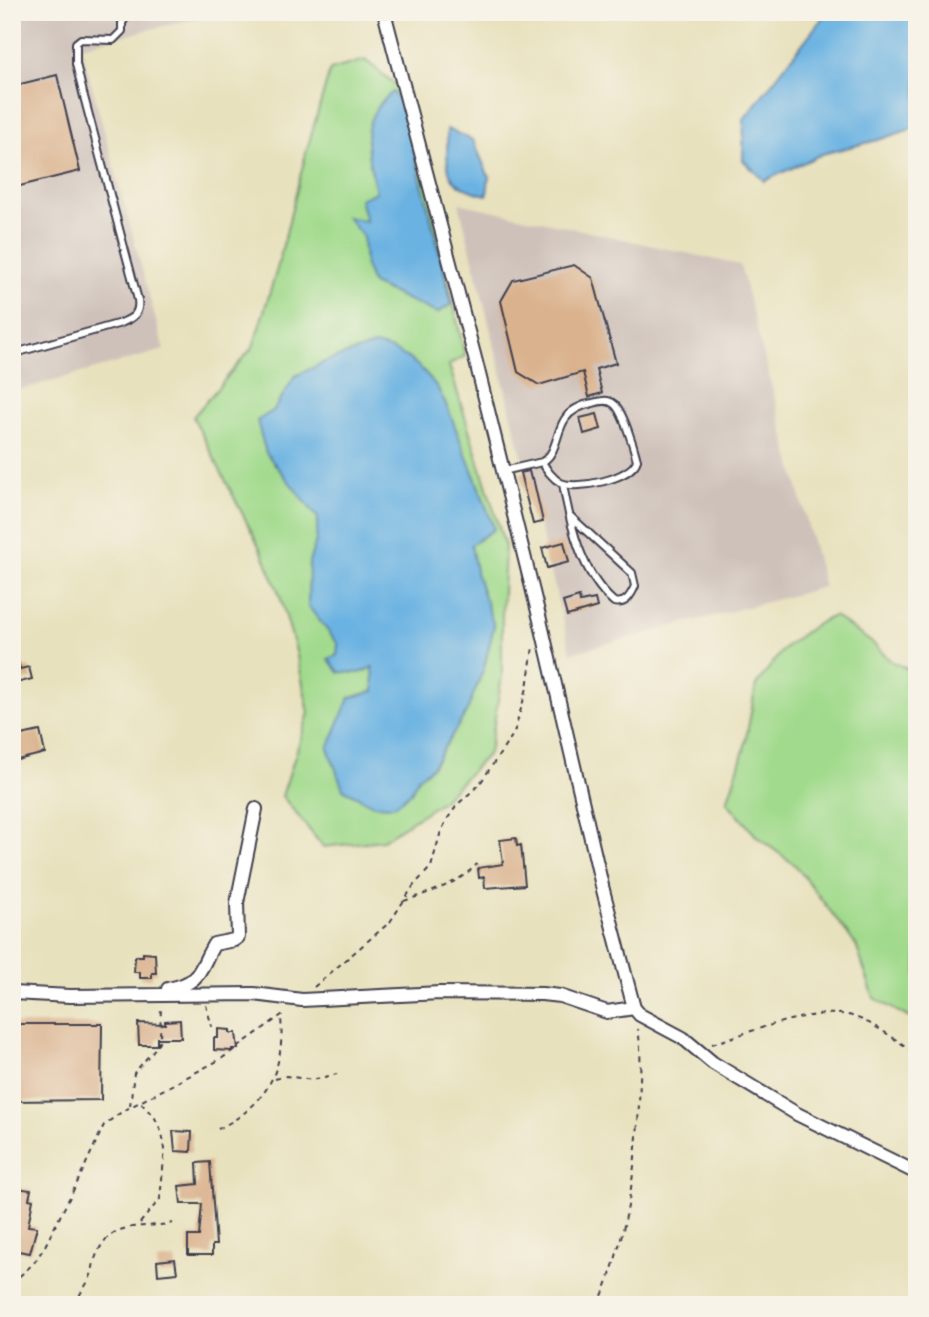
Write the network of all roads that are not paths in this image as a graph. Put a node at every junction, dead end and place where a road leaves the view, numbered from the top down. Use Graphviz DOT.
graph roads {
  1 [pos="129,12"];
  2 [pos="384,12"];
  3 [pos="15,352"];
  4 [pos="542,462"];
  5 [pos="503,471"];
  6 [pos="563,484"];
  7 [pos="570,516"];
  8 [pos="256,809"];
  9 [pos="12,993"];
  10 [pos="156,995"];
  11 [pos="637,1011"];
  12 [pos="917,1172"];
  1 -- 3 [label="lane"];
  2 -- 5 [label="street"];
  4 -- 5 [label="lane"];
  4 -- 6 [label="lane"];
  4 -- 6 [label="lane"];
  5 -- 11 [label="street"];
  6 -- 7 [label="lane"];
  7 -- 7 [label="lane"];
  8 -- 10 [label="street"];
  9 -- 10 [label="street"];
  10 -- 11 [label="street"];
  11 -- 12 [label="street"];
}
